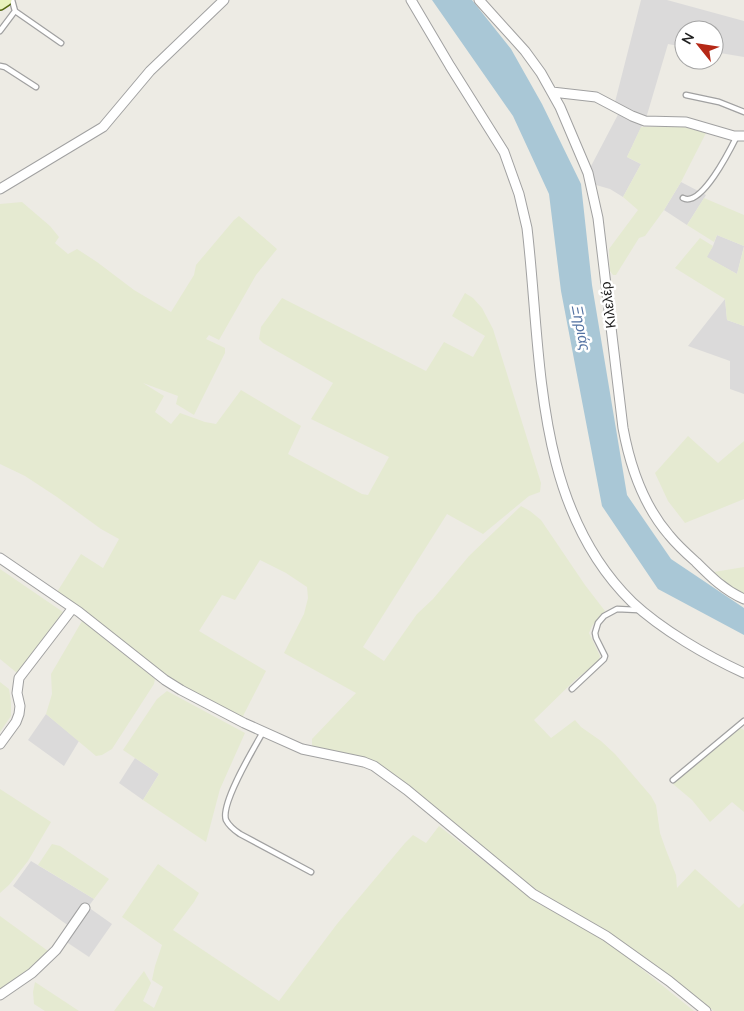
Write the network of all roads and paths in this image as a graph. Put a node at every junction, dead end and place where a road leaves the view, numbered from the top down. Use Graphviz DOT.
graph roads {
  1 [pos="6,0"];
  2 [pos="12,0"];
  3 [pos="224,0"];
  4 [pos="411,0"];
  5 [pos="479,0"];
  6 [pos="0,4"];
  7 [pos="16,10"];
  8 [pos="0,31"];
  9 [pos="61,43"];
  10 [pos="0,66"];
  11 [pos="36,86"];
  12 [pos="552,92"];
  13 [pos="686,95"];
  14 [pos="744,112"];
  15 [pos="741,136"];
  16 [pos="0,189"];
  17 [pos="684,198"];
  18 [pos="0,558"];
  19 [pos="744,599"];
  20 [pos="72,609"];
  21 [pos="641,610"];
  22 [pos="744,673"];
  23 [pos="572,689"];
  24 [pos="744,721"];
  25 [pos="263,732"];
  26 [pos="0,744"];
  27 [pos="673,780"];
  28 [pos="311,872"];
  29 [pos="85,908"];
  30 [pos="0,995"];
  31 [pos="706,1011"];
  1 -- 6 [label="street"];
  2 -- 7 [label="lane"];
  3 -- 16 [label="street"];
  4 -- 21 [label="street"];
  5 -- 12 [label="street, Κιλελέρ"];
  7 -- 8 [label="lane"];
  7 -- 9 [label="lane"];
  10 -- 11 [label="lane"];
  12 -- 15 [label="street"];
  12 -- 19 [label="street, Κιλελέρ"];
  13 -- 14 [label="lane"];
  15 -- 17 [label="lane"];
  18 -- 20 [label="street"];
  20 -- 25 [label="street"];
  20 -- 26 [label="street"];
  21 -- 22 [label="street"];
  21 -- 23 [label="lane"];
  24 -- 27 [label="lane"];
  25 -- 28 [label="lane"];
  25 -- 31 [label="street"];
  29 -- 30 [label="street"];
}
